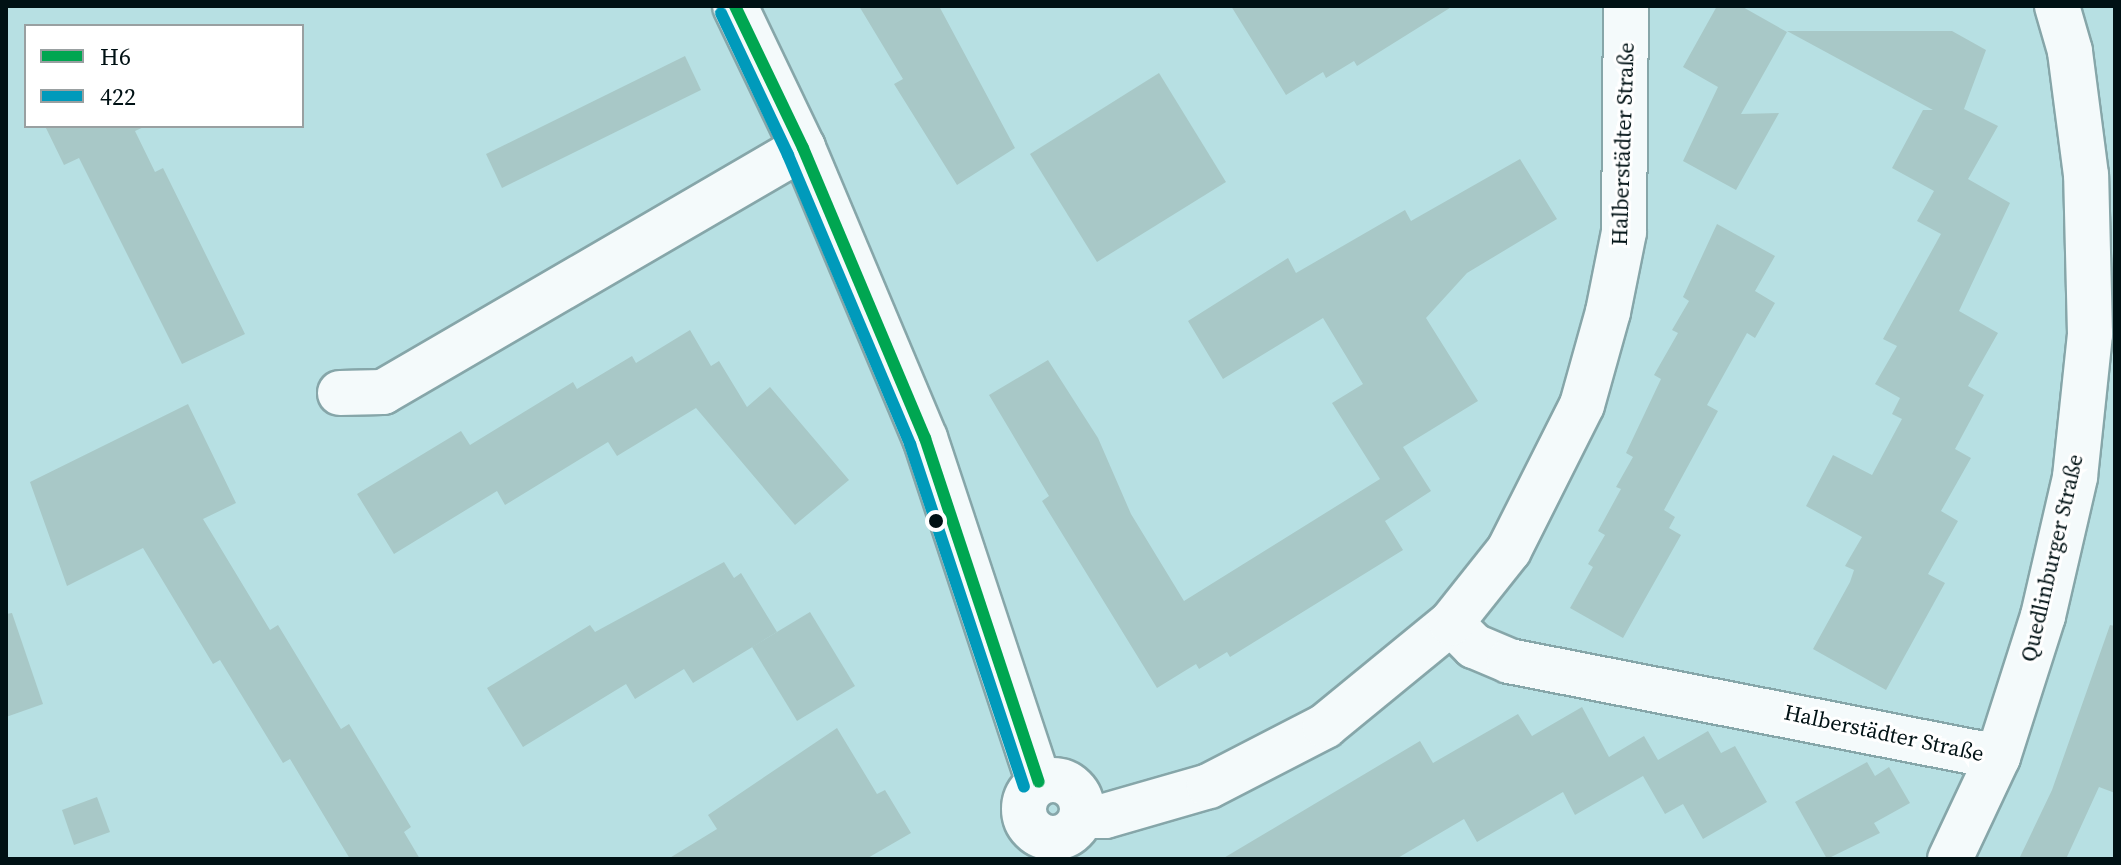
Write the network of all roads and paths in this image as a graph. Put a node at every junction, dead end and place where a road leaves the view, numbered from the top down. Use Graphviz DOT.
graph roads {
  1 [pos="735,6"];
  2 [pos="1626,6"];
  3 [pos="2057,6"];
  4 [pos="803,148"];
  5 [pos="340,393"];
  6 [pos="1451,623"];
  7 [pos="1998,757"];
  8 [pos="1067,838"];
  9 [pos="1950,859"];
  1 -- 4 [label="street"];
  2 -- 6 [label="street, Halberstädter Straße"];
  3 -- 7 [label="street, Quedlinburger Straße"];
  4 -- 5 [label="street"];
  4 -- 8 [label="street"];
  6 -- 7 [label="street, Halberstädter Straße"];
  6 -- 8 [label="street, Halberstädter Straße"];
  7 -- 9 [label="street, Quedlinburger Straße"];
}
